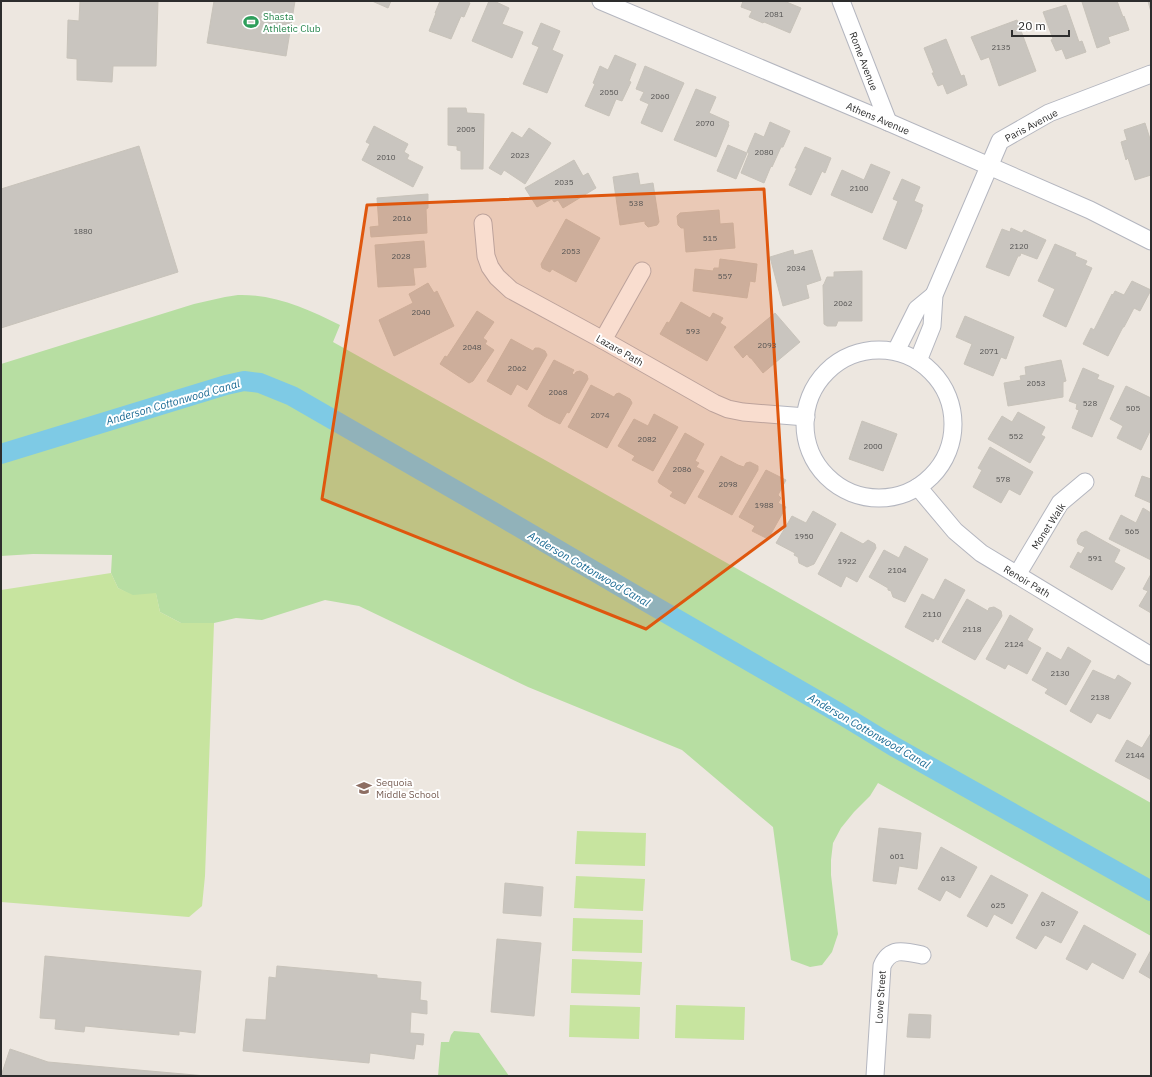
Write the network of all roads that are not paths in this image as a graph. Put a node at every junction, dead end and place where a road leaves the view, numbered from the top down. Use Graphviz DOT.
graph roads {
  1 [pos="601,1"];
  2 [pos="841,1"];
  3 [pos="1151,74"];
  4 [pos="888,122"];
  5 [pos="989,166"];
  6 [pos="483,223"];
  7 [pos="1151,242"];
  8 [pos="642,271"];
  9 [pos="934,295"];
  10 [pos="603,340"];
  11 [pos="896,351"];
  12 [pos="918,361"];
  13 [pos="806,417"];
  14 [pos="1085,482"];
  15 [pos="918,487"];
  16 [pos="1017,575"];
  17 [pos="1151,656"];
  18 [pos="922,955"];
  19 [pos="874,1076"];
  1 -- 4 [label="street, Athens Avenue"];
  2 -- 4 [label="street, Rome Avenue"];
  3 -- 5 [label="street, Paris Avenue"];
  4 -- 5 [label="street, Athens Avenue"];
  5 -- 7 [label="street, Athens Avenue"];
  5 -- 9 [label="street, Paris Avenue"];
  6 -- 10 [label="street, Lazare Path"];
  8 -- 10 [label="street"];
  9 -- 11 [label="street, Paris Avenue"];
  9 -- 12 [label="street, Paris Avenue"];
  10 -- 13 [label="street, Lazare Path"];
  11 -- 12 [label="street"];
  11 -- 13 [label="street"];
  12 -- 15 [label="street"];
  13 -- 15 [label="street"];
  14 -- 16 [label="street, Monet Walk"];
  15 -- 16 [label="street, Renoir Path"];
  16 -- 17 [label="street, Renoir Path"];
  18 -- 19 [label="street, Lowe Street"];
}
